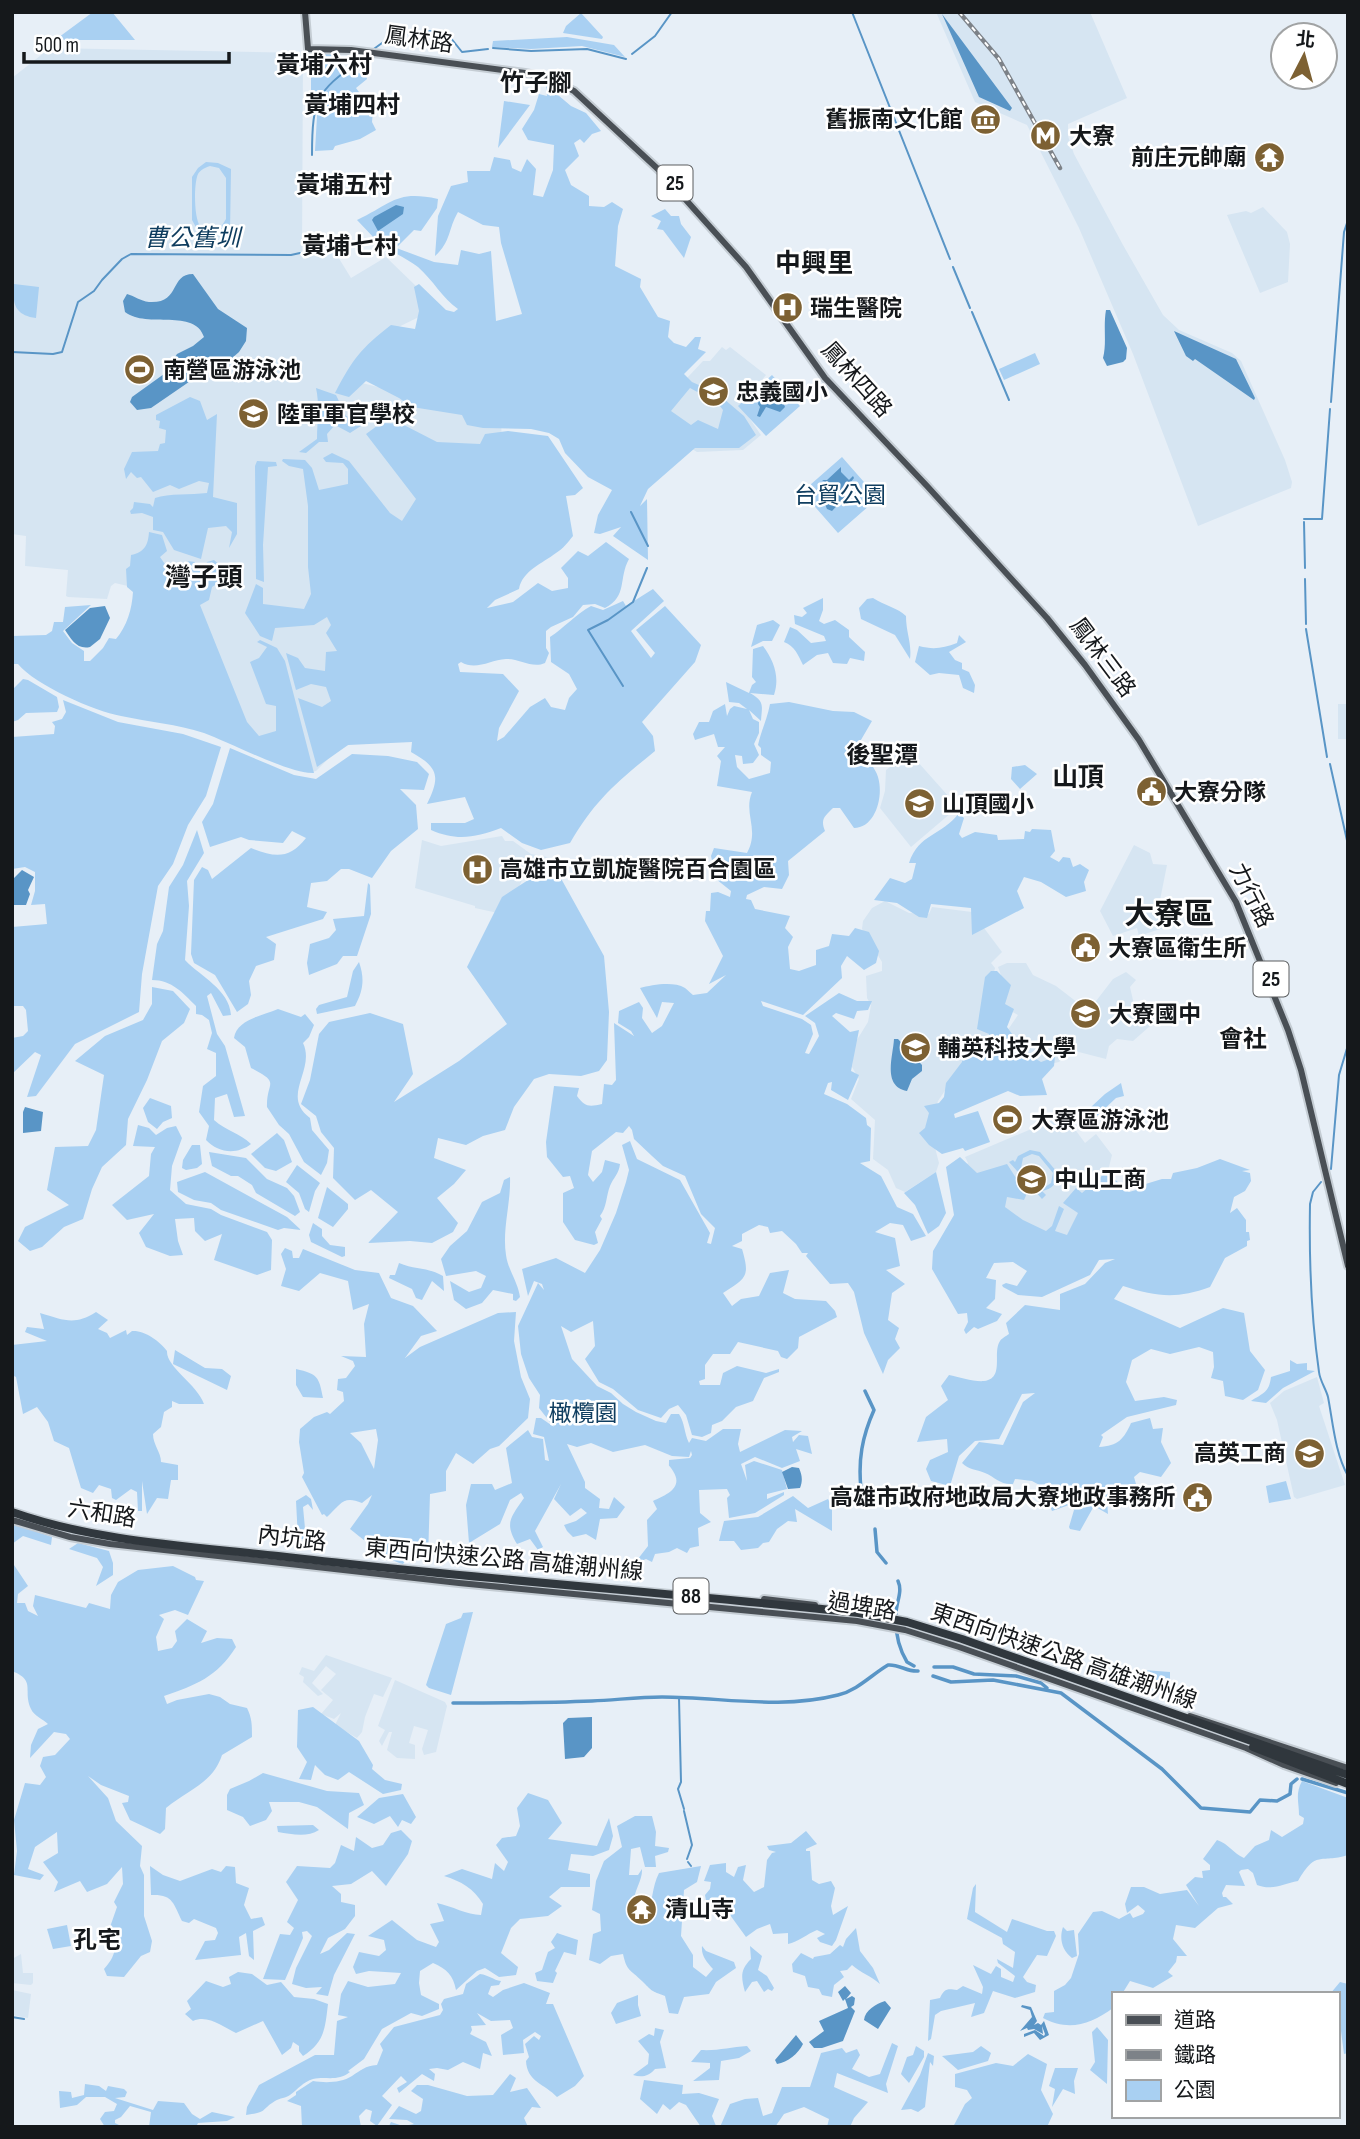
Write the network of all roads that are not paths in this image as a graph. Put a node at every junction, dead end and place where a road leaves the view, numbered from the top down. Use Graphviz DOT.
graph roads {
  1 [pos="305,12"];
  2 [pos="525,72"];
  3 [pos="983,544"];
  4 [pos="1179,804"];
  5 [pos="1327,1170"];
  6 [pos="1348,1253"];
  7 [pos="1348,1266"];
  8 [pos="12,1515"];
  9 [pos="188,1544"];
  10 [pos="187,1553"];
  11 [pos="643,1589"];
  12 [pos="638,1599"];
  13 [pos="1348,1778"];
  1 -- 2 [label="main road, 鳳林路 / 25"];
  2 -- 3 [label="main road, 鳳林四路 / 25"];
  3 -- 4 [label="main road, 鳳林三路 / 25"];
  4 -- 5 [label="main road, 力行路 / 25"];
  5 -- 6 [label="main road, 25"];
  5 -- 7 [label="main road, 25"];
  8 -- 9 [label="main road, 六和路"];
  8 -- 10 [label="main road, 六和路"];
  8 -- 13 [label="highway, 東西向快速公路 高雄潮州線 / 88"];
  8 -- 13 [label="highway, 東西向快速公路 高雄潮州線 / 88"];
  9 -- 11 [label="main road, 內坑路"];
  10 -- 12 [label="main road, 內坑路"];
  11 -- 13 [label="main road, 過埤路"];
  12 -- 13 [label="main road, 過埤路"];
}
